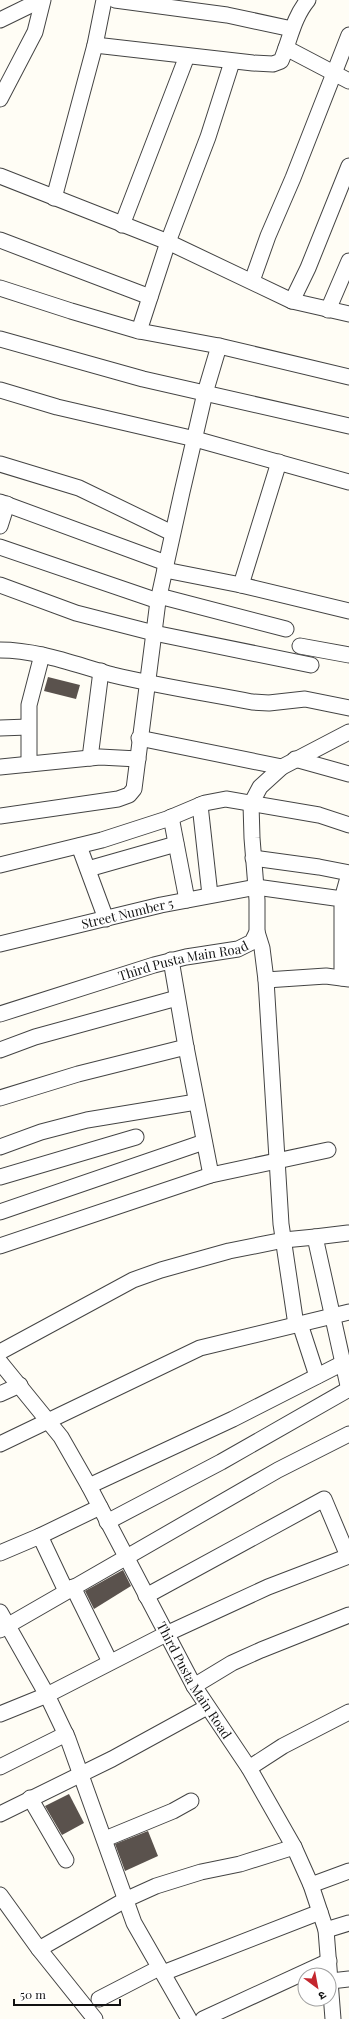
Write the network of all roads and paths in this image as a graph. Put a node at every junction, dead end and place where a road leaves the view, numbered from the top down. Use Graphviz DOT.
graph roads {
  1 [pos="42,0"];
  2 [pos="104,0"];
  3 [pos="115,0"];
  4 [pos="302,1"];
  5 [pos="0,20"];
  6 [pos="292,29"];
  7 [pos="349,35"];
  8 [pos="95,45"];
  9 [pos="286,48"];
  10 [pos="187,56"];
  11 [pos="232,62"];
  12 [pos="334,73"];
  13 [pos="349,81"];
  14 [pos="0,99"];
  15 [pos="349,166"];
  16 [pos="0,176"];
  17 [pos="54,198"];
  18 [pos="122,225"];
  19 [pos="0,240"];
  20 [pos="168,242"];
  21 [pos="349,261"];
  22 [pos="252,281"];
  23 [pos="0,288"];
  24 [pos="150,297"];
  25 [pos="292,301"];
  26 [pos="328,310"];
  27 [pos="349,314"];
  28 [pos="139,331"];
  29 [pos="0,339"];
  30 [pos="219,346"];
  31 [pos="349,378"];
  32 [pos="0,390"];
  33 [pos="205,393"];
  34 [pos="349,426"];
  35 [pos="195,439"];
  36 [pos="279,462"];
  37 [pos="0,464"];
  38 [pos="349,482"];
  39 [pos="4,503"];
  40 [pos="0,526"];
  41 [pos="172,533"];
  42 [pos="0,547"];
  43 [pos="166,567"];
  44 [pos="0,585"];
  45 [pos="241,585"];
  46 [pos="159,599"];
  47 [pos="349,611"];
  48 [pos="286,629"];
  49 [pos="154,633"];
  50 [pos="300,646"];
  51 [pos="0,650"];
  52 [pos="42,655"];
  53 [pos="349,656"];
  54 [pos="312,665"];
  55 [pos="101,671"];
  56 [pos="148,682"];
  57 [pos="349,708"];
  58 [pos="28,727"];
  59 [pos="0,728"];
  60 [pos="349,732"];
  61 [pos="140,738"];
  62 [pos="90,758"];
  63 [pos="138,758"];
  64 [pos="295,759"];
  65 [pos="29,764"];
  66 [pos="0,767"];
  67 [pos="282,767"];
  68 [pos="349,774"];
  69 [pos="252,804"];
  70 [pos="200,805"];
  71 [pos="0,816"];
  72 [pos="171,817"];
  73 [pos="349,825"];
  74 [pos="176,844"];
  75 [pos="79,846"];
  76 [pos="253,858"];
  77 [pos="0,865"];
  78 [pos="88,869"];
  79 [pos="349,874"];
  80 [pos="256,887"];
  81 [pos="210,895"];
  82 [pos="342,899"];
  83 [pos="187,900"];
  84 [pos="345,918"];
  85 [pos="106,919"];
  86 [pos="257,932"];
  87 [pos="0,944"];
  88 [pos="171,960"];
  89 [pos="345,978"];
  90 [pos="266,980"];
  91 [pos="177,998"];
  92 [pos="0,1014"];
  93 [pos="186,1047"];
  94 [pos="0,1050"];
  95 [pos="0,1098"];
  96 [pos="196,1102"];
  97 [pos="136,1137"];
  98 [pos="204,1142"];
  99 [pos="0,1147"];
  100 [pos="328,1150"];
  101 [pos="277,1160"];
  102 [pos="211,1175"];
  103 [pos="0,1177"];
  104 [pos="0,1212"];
  105 [pos="348,1232"];
  106 [pos="315,1238"];
  107 [pos="284,1240"];
  108 [pos="0,1246"];
  109 [pos="349,1312"];
  110 [pos="333,1315"];
  111 [pos="298,1324"];
  112 [pos="0,1352"];
  113 [pos="0,1362"];
  114 [pos="343,1363"];
  115 [pos="317,1376"];
  116 [pos="20,1385"];
  117 [pos="349,1390"];
  118 [pos="0,1394"];
  119 [pos="48,1420"];
  120 [pos="349,1434"];
  121 [pos="0,1444"];
  122 [pos="89,1486"];
  123 [pos="100,1507"];
  124 [pos="107,1522"];
  125 [pos="343,1525"];
  126 [pos="40,1536"];
  127 [pos="0,1553"];
  128 [pos="349,1556"];
  129 [pos="125,1557"];
  130 [pos="69,1589"];
  131 [pos="146,1596"];
  132 [pos="0,1612"];
  133 [pos="349,1615"];
  134 [pos="4,1628"];
  135 [pos="166,1634"];
  136 [pos="110,1662"];
  137 [pos="194,1686"];
  138 [pos="47,1695"];
  139 [pos="207,1708"];
  140 [pos="349,1712"];
  141 [pos="0,1714"];
  142 [pos="66,1734"];
  143 [pos="0,1767"];
  144 [pos="249,1768"];
  145 [pos="81,1774"];
  146 [pos="30,1798"];
  147 [pos="191,1801"];
  148 [pos="0,1814"];
  149 [pos="105,1838"];
  150 [pos="294,1847"];
  151 [pos="66,1860"];
  152 [pos="349,1871"];
  153 [pos="311,1885"];
  154 [pos="0,1895"];
  155 [pos="125,1900"];
  156 [pos="320,1912"];
  157 [pos="349,1923"];
  158 [pos="326,1930"];
  159 [pos="39,1949"];
  160 [pos="329,1961"];
  161 [pos="330,1967"];
  162 [pos="161,1970"];
  163 [pos="349,1979"];
  164 [pos="337,1980"];
  165 [pos="99,1999"];
  166 [pos="332,2007"];
  167 [pos="95,2019"];
  168 [pos="189,2019"];
  169 [pos="203,2019"];
  170 [pos="333,2019"];
  1 -- 5 [label="street"];
  1 -- 14 [label="street"];
  2 -- 8 [label="street"];
  3 -- 6 [label="street"];
  4 -- 6 [label="street"];
  6 -- 9 [label="street"];
  7 -- 12 [label="street"];
  8 -- 10 [label="street"];
  8 -- 17 [label="street"];
  9 -- 11 [label="street"];
  9 -- 12 [label="street"];
  10 -- 11 [label="street"];
  10 -- 18 [label="street"];
  11 -- 20 [label="street"];
  12 -- 13 [label="street"];
  12 -- 22 [label="street"];
  15 -- 25 [label="street"];
  16 -- 17 [label="street"];
  17 -- 18 [label="street"];
  18 -- 20 [label="street"];
  19 -- 24 [label="street"];
  20 -- 22 [label="street"];
  20 -- 24 [label="street"];
  21 -- 26 [label="street"];
  22 -- 25 [label="street"];
  23 -- 28 [label="street"];
  24 -- 28 [label="street"];
  25 -- 26 [label="street"];
  26 -- 27 [label="street"];
  28 -- 30 [label="street"];
  29 -- 33 [label="street"];
  30 -- 31 [label="street"];
  30 -- 33 [label="street"];
  32 -- 35 [label="street"];
  33 -- 34 [label="street"];
  33 -- 35 [label="street"];
  35 -- 36 [label="street"];
  35 -- 41 [label="street"];
  36 -- 38 [label="street"];
  36 -- 45 [label="street"];
  37 -- 41 [label="street"];
  39 -- 40 [label="street"];
  39 -- 43 [label="street"];
  41 -- 43 [label="street"];
  42 -- 46 [label="street"];
  43 -- 45 [label="street"];
  43 -- 46 [label="street"];
  44 -- 49 [label="street"];
  45 -- 47 [label="street"];
  46 -- 48 [label="street"];
  46 -- 49 [label="street"];
  49 -- 54 [label="street"];
  49 -- 56 [label="street"];
  50 -- 53 [label="street"];
  51 -- 52 [label="street"];
  52 -- 55 [label="street"];
  52 -- 58 [label="street"];
  55 -- 56 [label="street"];
  55 -- 62 [label="street"];
  56 -- 57 [label="street"];
  56 -- 61 [label="street"];
  58 -- 59 [label="street"];
  58 -- 65 [label="street"];
  60 -- 64 [label="street, Third Pusta Main Road"];
  61 -- 63 [label="street"];
  61 -- 67 [label="street"];
  62 -- 63 [label="street"];
  62 -- 65 [label="street"];
  63 -- 71 [label="street"];
  64 -- 67 [label="street, Third Pusta Main Road"];
  64 -- 68 [label="street"];
  65 -- 66 [label="street"];
  67 -- 69 [label="street, Third Pusta Main Road"];
  69 -- 70 [label="street"];
  69 -- 73 [label="street"];
  69 -- 76 [label="street, Third Pusta Main Road"];
  70 -- 72 [label="street"];
  70 -- 81 [label="street"];
  72 -- 74 [label="street"];
  72 -- 75 [label="street"];
  74 -- 78 [label="street"];
  74 -- 83 [label="street"];
  75 -- 77 [label="street"];
  75 -- 78 [label="street"];
  76 -- 79 [label="street"];
  76 -- 80 [label="street, Third Pusta Main Road"];
  78 -- 85 [label="street"];
  79 -- 82 [label="street"];
  80 -- 81 [label="street, Street Number 5"];
  80 -- 82 [label="street, Street Number 5"];
  80 -- 86 [label="street, Third Pusta Main Road"];
  81 -- 83 [label="street, Street Number 5"];
  82 -- 84 [label="street"];
  83 -- 85 [label="street, Street Number 5"];
  84 -- 89 [label="street"];
  85 -- 87 [label="street, Street Number 5"];
  86 -- 88 [label="street, Third Pusta Main Road"];
  86 -- 90 [label="street"];
  88 -- 91 [label="street"];
  88 -- 92 [label="street, Third Pusta Main Road"];
  89 -- 90 [label="street"];
  90 -- 101 [label="street"];
  91 -- 93 [label="street"];
  91 -- 94 [label="street"];
  93 -- 95 [label="street"];
  93 -- 96 [label="street"];
  96 -- 98 [label="street"];
  96 -- 99 [label="street"];
  97 -- 103 [label="street"];
  98 -- 102 [label="street"];
  98 -- 104 [label="street"];
  100 -- 101 [label="street"];
  101 -- 102 [label="street"];
  101 -- 107 [label="street"];
  102 -- 108 [label="street"];
  105 -- 106 [label="street"];
  106 -- 107 [label="street"];
  106 -- 110 [label="street"];
  107 -- 111 [label="street"];
  107 -- 112 [label="street"];
  109 -- 110 [label="street"];
  110 -- 111 [label="street"];
  110 -- 114 [label="street"];
  111 -- 115 [label="street"];
  111 -- 119 [label="street"];
  113 -- 116 [label="street, Third Pusta Main Road"];
  114 -- 115 [label="street"];
  114 -- 117 [label="street"];
  115 -- 122 [label="street"];
  116 -- 118 [label="street"];
  116 -- 119 [label="street, Third Pusta Main Road"];
  117 -- 124 [label="street"];
  119 -- 121 [label="street"];
  119 -- 122 [label="street, Third Pusta Main Road"];
  120 -- 129 [label="street"];
  122 -- 123 [label="street, Third Pusta Main Road"];
  123 -- 124 [label="street, Third Pusta Main Road"];
  123 -- 126 [label="street"];
  124 -- 129 [label="street, Third Pusta Main Road"];
  125 -- 128 [label="street"];
  125 -- 131 [label="street"];
  126 -- 127 [label="street"];
  126 -- 130 [label="street"];
  128 -- 135 [label="street"];
  129 -- 130 [label="street"];
  129 -- 131 [label="street, Third Pusta Main Road"];
  130 -- 134 [label="street"];
  130 -- 136 [label="street"];
  131 -- 135 [label="street, Third Pusta Main Road"];
  132 -- 134 [label="street"];
  133 -- 137 [label="street"];
  134 -- 138 [label="street"];
  135 -- 136 [label="street"];
  135 -- 137 [label="street, Third Pusta Main Road"];
  136 -- 138 [label="street"];
  137 -- 139 [label="street, Third Pusta Main Road"];
  138 -- 141 [label="street"];
  138 -- 142 [label="street"];
  139 -- 144 [label="street, Third Pusta Main Road"];
  139 -- 145 [label="street"];
  140 -- 144 [label="street"];
  142 -- 143 [label="street"];
  142 -- 145 [label="street"];
  144 -- 150 [label="street, Third Pusta Main Road"];
  145 -- 146 [label="street"];
  145 -- 149 [label="street"];
  146 -- 148 [label="street"];
  146 -- 151 [label="street"];
  147 -- 149 [label="street"];
  149 -- 155 [label="street"];
  150 -- 153 [label="street, Third Pusta Main Road"];
  150 -- 155 [label="street"];
  152 -- 153 [label="street"];
  153 -- 156 [label="street, Third Pusta Main Road"];
  154 -- 159 [label="street"];
  155 -- 159 [label="street"];
  155 -- 162 [label="street"];
  156 -- 158 [label="street, Third Pusta Main Road"];
  156 -- 162 [label="street"];
  157 -- 158 [label="street"];
  158 -- 160 [label="street, Third Pusta Main Road"];
  159 -- 167 [label="street"];
  160 -- 161 [label="street, Third Pusta Main Road"];
  160 -- 169 [label="street"];
  162 -- 165 [label="street"];
  162 -- 168 [label="street"];
  163 -- 164 [label="street"];
  166 -- 170 [label="street, Third Pusta Main Road"];
}
